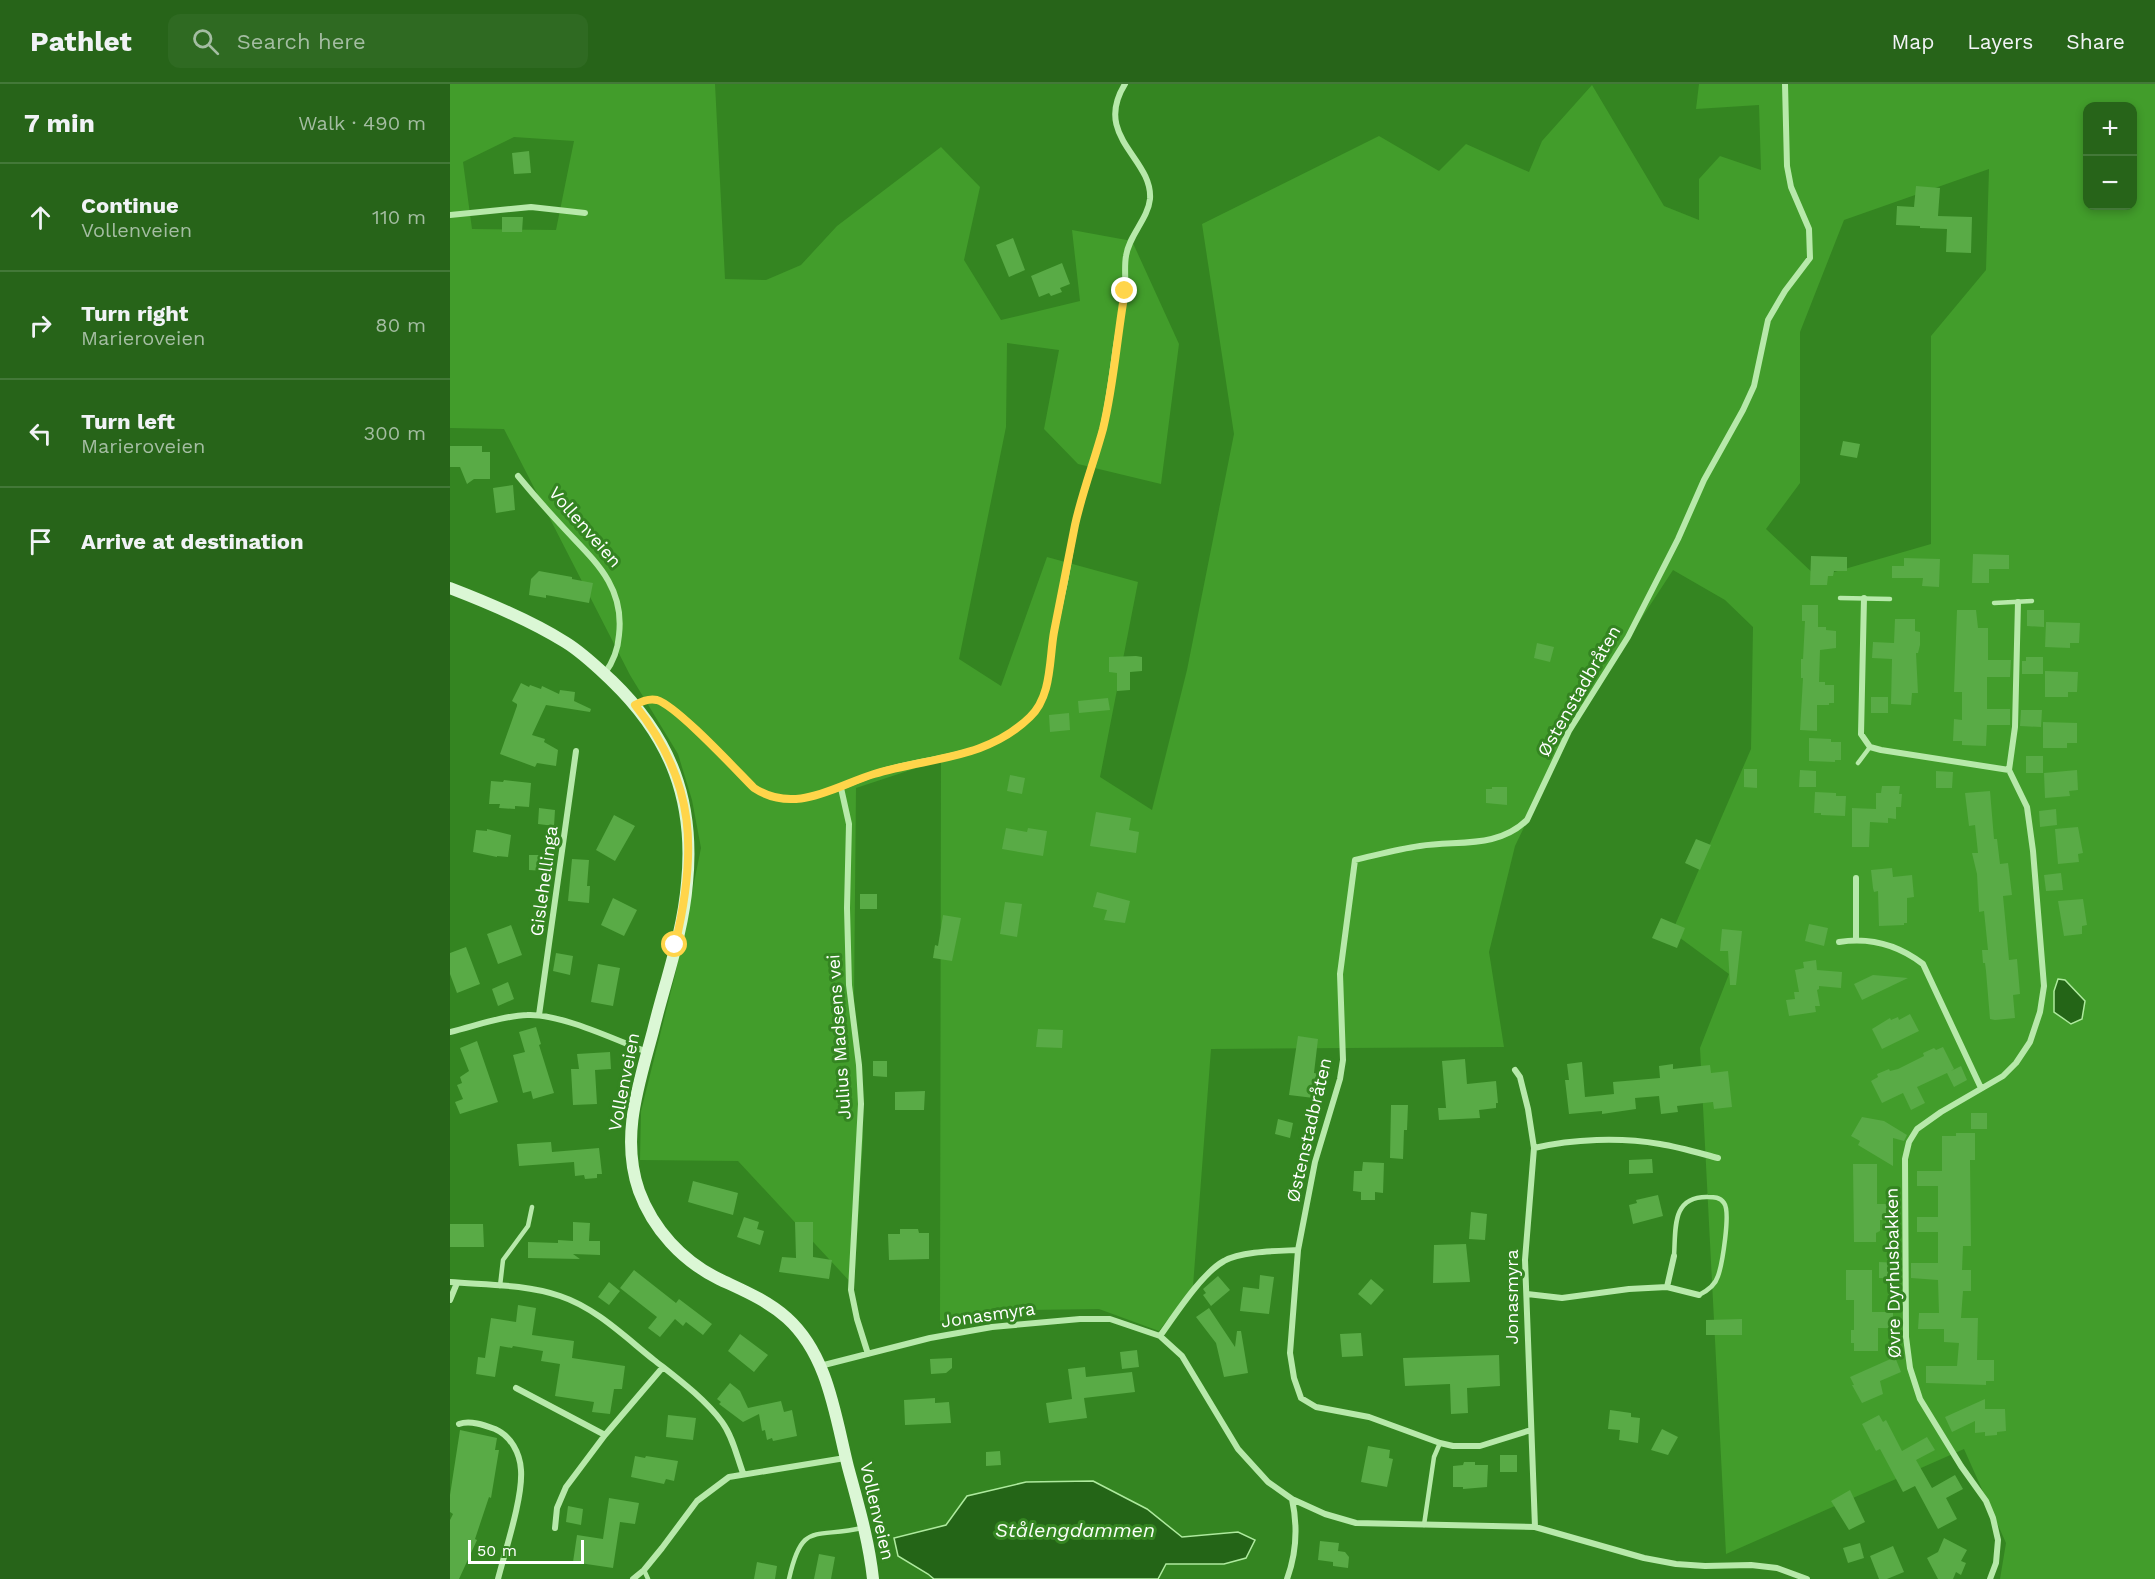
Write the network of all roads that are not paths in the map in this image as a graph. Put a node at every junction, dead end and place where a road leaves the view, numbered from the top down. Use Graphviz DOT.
graph roads {
  1 [pos="1125,84"];
  2 [pos="1785,84"];
  3 [pos="585,213"];
  4 [pos="450,215"];
  5 [pos="518,476"];
  6 [pos="450,588"];
  7 [pos="1840,598"];
  8 [pos="1864,598"];
  9 [pos="1890,599"];
  10 [pos="2032,601"];
  11 [pos="2018,602"];
  12 [pos="1994,603"];
  13 [pos="604,674"];
  14 [pos="635,705"];
  15 [pos="1870,747"];
  16 [pos="576,751"];
  17 [pos="1858,763"];
  18 [pos="2009,770"];
  19 [pos="841,788"];
  20 [pos="1856,878"];
  21 [pos="1856,939"];
  22 [pos="1839,942"];
  23 [pos="539,1015"];
  24 [pos="450,1032"];
  25 [pos="647,1052"];
  26 [pos="1515,1070"];
  27 [pos="1982,1088"];
  28 [pos="1534,1148"];
  29 [pos="1718,1158"];
  30 [pos="532,1207"];
  31 [pos="1298,1250"];
  32 [pos="1674,1256"];
  33 [pos="454,1283"];
  34 [pos="500,1286"];
  35 [pos="1667,1287"];
  36 [pos="1527,1294"];
  37 [pos="1699,1295"];
  38 [pos="450,1300"];
  39 [pos="1160,1336"];
  40 [pos="868,1354"];
  41 [pos="820,1366"];
  42 [pos="663,1367"];
  43 [pos="516,1388"];
  44 [pos="459,1424"];
  45 [pos="1531,1430"];
  46 [pos="605,1435"];
  47 [pos="1440,1443"];
  48 [pos="846,1458"];
  49 [pos="743,1473"];
  50 [pos="1292,1499"];
  51 [pos="1425,1525"];
  52 [pos="1535,1527"];
  53 [pos="555,1528"];
  54 [pos="864,1528"];
  55 [pos="644,1570"];
  56 [pos="498,1579"];
  57 [pos="633,1579"];
  58 [pos="648,1579"];
  59 [pos="789,1579"];
  60 [pos="873,1579"];
  61 [pos="1287,1579"];
  62 [pos="1807,1579"];
  63 [pos="1990,1579"];
  1 -- 19 [label="street"];
  2 -- 31 [label="street, Østenstadbråten"];
  3 -- 4 [label="street"];
  5 -- 13 [label="street, Vollenveien"];
  6 -- 13 [label="main road, Vollenveien"];
  7 -- 8 [label="lane"];
  8 -- 9 [label="lane"];
  8 -- 15 [label="street"];
  10 -- 11 [label="lane"];
  11 -- 12 [label="lane"];
  11 -- 18 [label="street"];
  13 -- 14 [label="main road, Vollenveien"];
  14 -- 19 [label="street"];
  14 -- 25 [label="main road, Vollenveien"];
  15 -- 17 [label="lane"];
  15 -- 18 [label="street"];
  16 -- 23 [label="street, Gislehellinga"];
  18 -- 27 [label="street, Øvre Dyrhusbakken"];
  19 -- 40 [label="street, Julius Madsens vei"];
  20 -- 21 [label="street"];
  21 -- 22 [label="street"];
  21 -- 27 [label="street"];
  23 -- 24 [label="street"];
  23 -- 25 [label="street"];
  25 -- 41 [label="main road, Vollenveien"];
  26 -- 28 [label="street, Jonasmyra"];
  27 -- 63 [label="street, Øvre Dyrhusbakken"];
  28 -- 29 [label="street"];
  28 -- 36 [label="street, Jonasmyra"];
  30 -- 34 [label="lane"];
  31 -- 39 [label="street"];
  31 -- 47 [label="street, Østenstadbråten"];
  32 -- 35 [label="street"];
  32 -- 37 [label="lane"];
  33 -- 34 [label="street"];
  33 -- 38 [label="street"];
  34 -- 42 [label="street"];
  35 -- 36 [label="street"];
  35 -- 37 [label="street"];
  36 -- 45 [label="street, Jonasmyra"];
  39 -- 40 [label="street, Jonasmyra"];
  39 -- 50 [label="street, Jonasmyra"];
  40 -- 41 [label="street, Jonasmyra"];
  41 -- 48 [label="main road, Vollenveien"];
  42 -- 46 [label="street"];
  42 -- 49 [label="street"];
  43 -- 46 [label="street"];
  44 -- 56 [label="street"];
  45 -- 47 [label="street, Østenstadbråten"];
  45 -- 52 [label="street, Jonasmyra"];
  46 -- 53 [label="street"];
  47 -- 51 [label="lane"];
  48 -- 49 [label="street"];
  48 -- 54 [label="main road, Vollenveien"];
  49 -- 55 [label="street"];
  50 -- 51 [label="street, Jonasmyra"];
  50 -- 61 [label="street"];
  51 -- 52 [label="street, Jonasmyra"];
  52 -- 62 [label="street, Jonasmyra"];
  54 -- 59 [label="lane"];
  54 -- 60 [label="main road, Vollenveien"];
  55 -- 57 [label="street"];
  55 -- 58 [label="lane"];
}
